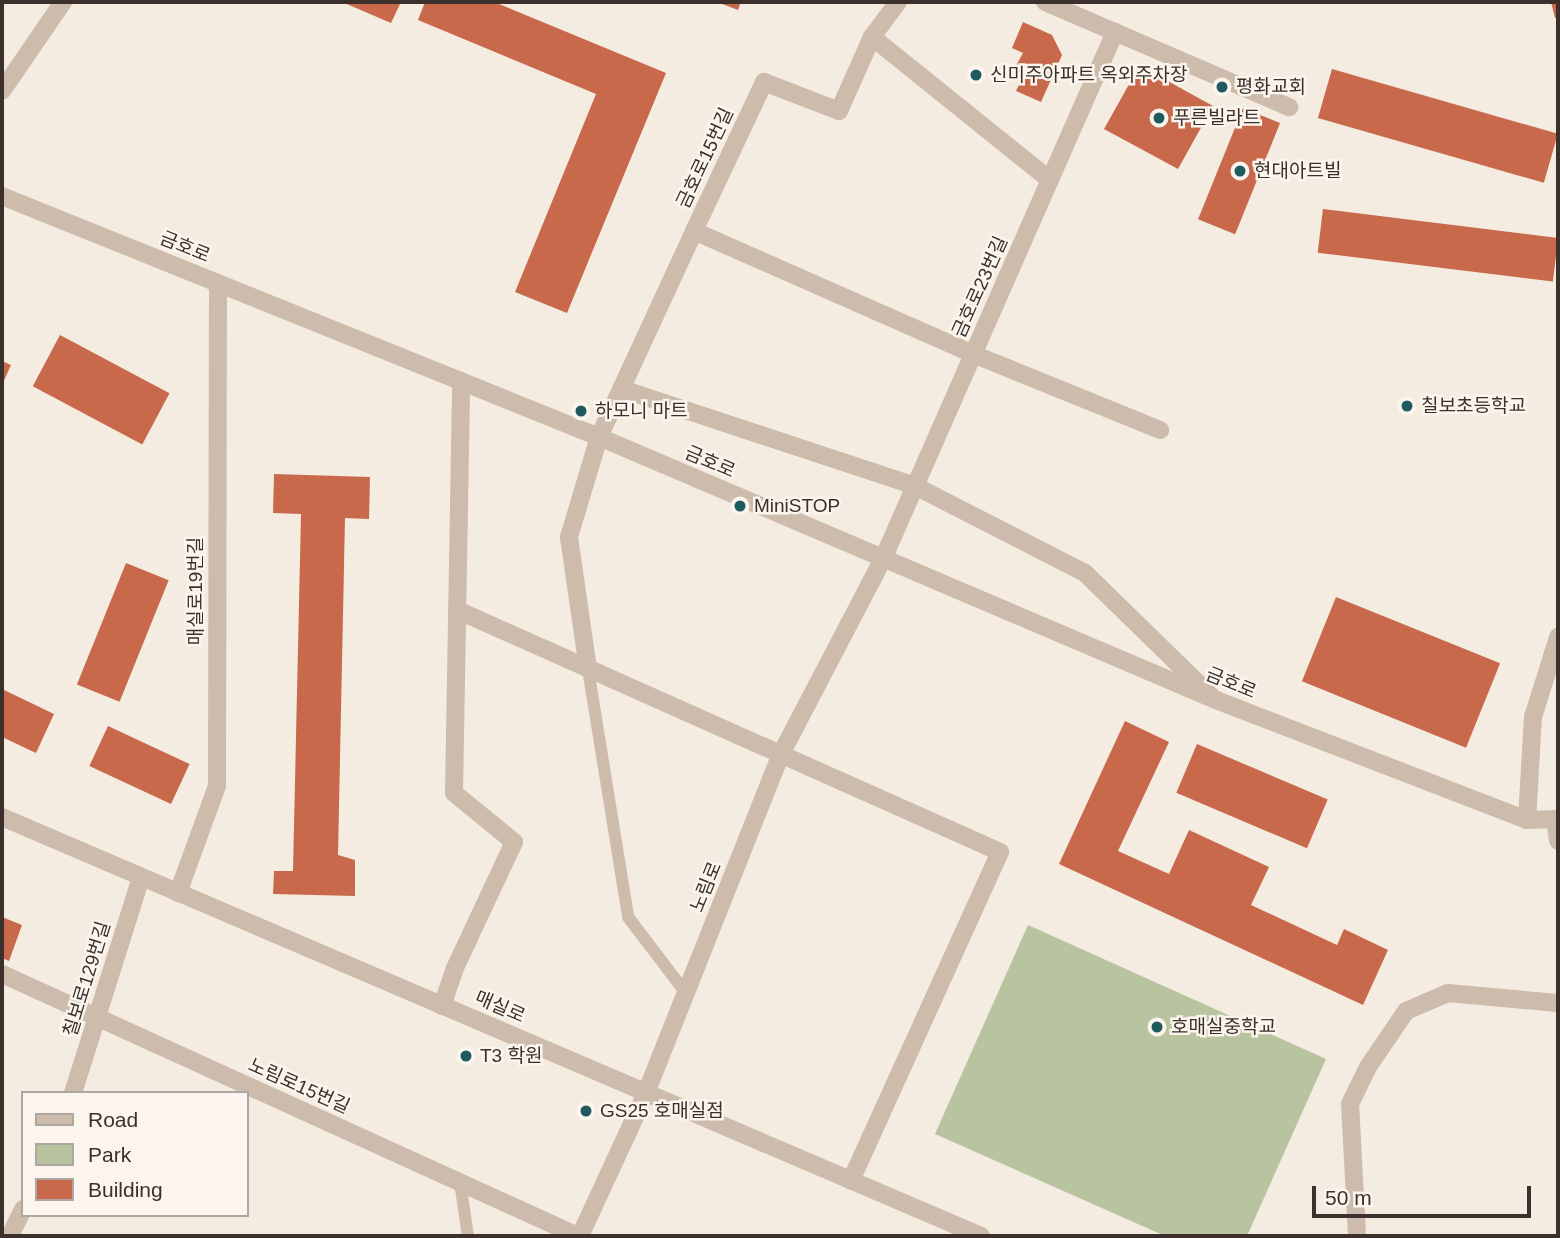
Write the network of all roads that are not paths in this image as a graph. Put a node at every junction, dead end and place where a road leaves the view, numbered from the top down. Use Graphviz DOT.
graph roads {
  1 [pos="63,2"];
  2 [pos="898,2"];
  3 [pos="1045,2"];
  4 [pos="1115,32"];
  5 [pos="872,37"];
  6 [pos="2,91"];
  7 [pos="1289,107"];
  8 [pos="1050,180"];
  9 [pos="2,195"];
  10 [pos="694,231"];
  11 [pos="218,283"];
  12 [pos="973,354"];
  13 [pos="461,381"];
  14 [pos="622,388"];
  15 [pos="1160,430"];
  16 [pos="599,437"];
  17 [pos="915,486"];
  18 [pos="883,559"];
  19 [pos="457,610"];
  20 [pos="1558,637"];
  21 [pos="588,669"];
  22 [pos="1216,700"];
  23 [pos="781,754"];
  24 [pos="2,817"];
  25 [pos="1557,819"];
  26 [pos="1527,820"];
  27 [pos="1558,841"];
  28 [pos="141,877"];
  29 [pos="178,893"];
  30 [pos="2,974"];
  31 [pos="686,993"];
  32 [pos="1558,1003"];
  33 [pos="442,1006"];
  34 [pos="97,1017"];
  35 [pos="74,1091"];
  36 [pos="646,1093"];
  37 [pos="851,1181"];
  38 [pos="460,1182"];
  39 [pos="21,1213"];
  40 [pos="10,1236"];
  41 [pos="468,1236"];
  42 [pos="579,1236"];
  43 [pos="981,1236"];
  44 [pos="1357,1236"];
  1 -- 6 [label="street"];
  2 -- 5 [label="street, 금호로15번길"];
  3 -- 4 [label="street"];
  4 -- 7 [label="street"];
  4 -- 8 [label="street, 금호로23번길"];
  5 -- 8 [label="street"];
  5 -- 10 [label="street, 금호로15번길"];
  8 -- 12 [label="street, 금호로23번길"];
  9 -- 11 [label="street, 금호로"];
  10 -- 12 [label="street"];
  10 -- 14 [label="street, 금호로15번길"];
  11 -- 13 [label="street, 금호로"];
  11 -- 29 [label="street, 매실로19번길"];
  12 -- 15 [label="street"];
  12 -- 17 [label="street, 금호로23번길"];
  13 -- 16 [label="street, 금호로"];
  13 -- 19 [label="street"];
  14 -- 16 [label="street, 금호로15번길"];
  14 -- 17 [label="street"];
  16 -- 18 [label="street, 금호로"];
  16 -- 21 [label="street, 금호로15번길"];
  17 -- 18 [label="street, 금호로23번길"];
  17 -- 22 [label="street"];
  18 -- 22 [label="street, 금호로"];
  18 -- 23 [label="street, 노림로"];
  19 -- 21 [label="street"];
  19 -- 33 [label="street"];
  20 -- 26 [label="street"];
  21 -- 23 [label="street"];
  21 -- 31 [label="lane"];
  22 -- 26 [label="street, 금호로"];
  23 -- 31 [label="street, 노림로"];
  23 -- 37 [label="street"];
  24 -- 28 [label="street, 매실로"];
  25 -- 26 [label="street, 금호로"];
  25 -- 27 [label="street"];
  28 -- 29 [label="street, 매실로"];
  28 -- 34 [label="street, 칠보로129번길"];
  29 -- 33 [label="street, 매실로"];
  30 -- 34 [label="street, 노림로15번길"];
  31 -- 36 [label="street, 노림로"];
  32 -- 44 [label="street"];
  33 -- 36 [label="street, 매실로"];
  34 -- 35 [label="street, 칠보로129번길"];
  34 -- 38 [label="street, 노림로15번길"];
  36 -- 37 [label="street, 매실로"];
  36 -- 42 [label="street, 노림로"];
  37 -- 43 [label="street, 매실로"];
  38 -- 41 [label="lane"];
  38 -- 42 [label="street, 노림로15번길"];
  39 -- 40 [label="street"];
}
